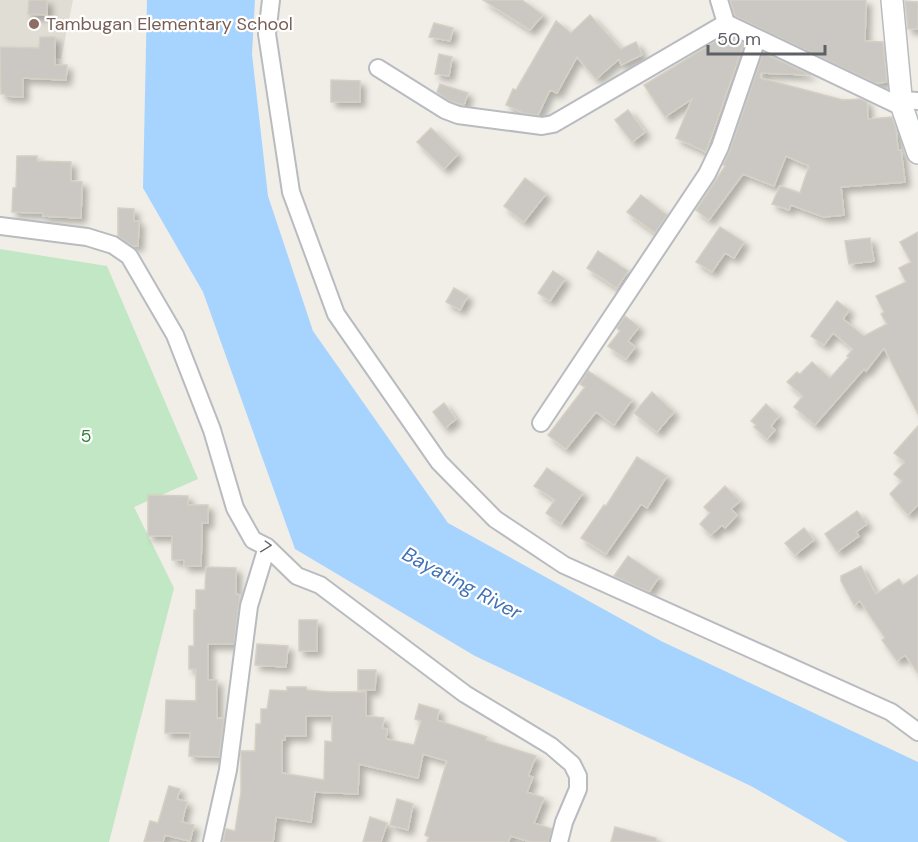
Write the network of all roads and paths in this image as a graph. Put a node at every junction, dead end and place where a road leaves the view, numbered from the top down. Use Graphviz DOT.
graph roads {
  1 [pos="270,0"];
  2 [pos="719,0"];
  3 [pos="892,0"];
  4 [pos="726,23"];
  5 [pos="757,39"];
  6 [pos="378,68"];
  7 [pos="907,102"];
  8 [pos="918,153"];
  9 [pos="0,226"];
  10 [pos="541,423"];
  11 [pos="267,548"];
  12 [pos="918,732"];
  13 [pos="212,842"];
  14 [pos="559,842"];
  1 -- 12 [label="street"];
  2 -- 4 [label="street"];
  3 -- 7 [label="street"];
  4 -- 5 [label="street"];
  4 -- 6 [label="street"];
  5 -- 7 [label="street"];
  5 -- 10 [label="street"];
  7 -- 8 [label="street"];
  9 -- 11 [label="street, 7"];
  11 -- 13 [label="street"];
  11 -- 14 [label="street, 7"];
}
